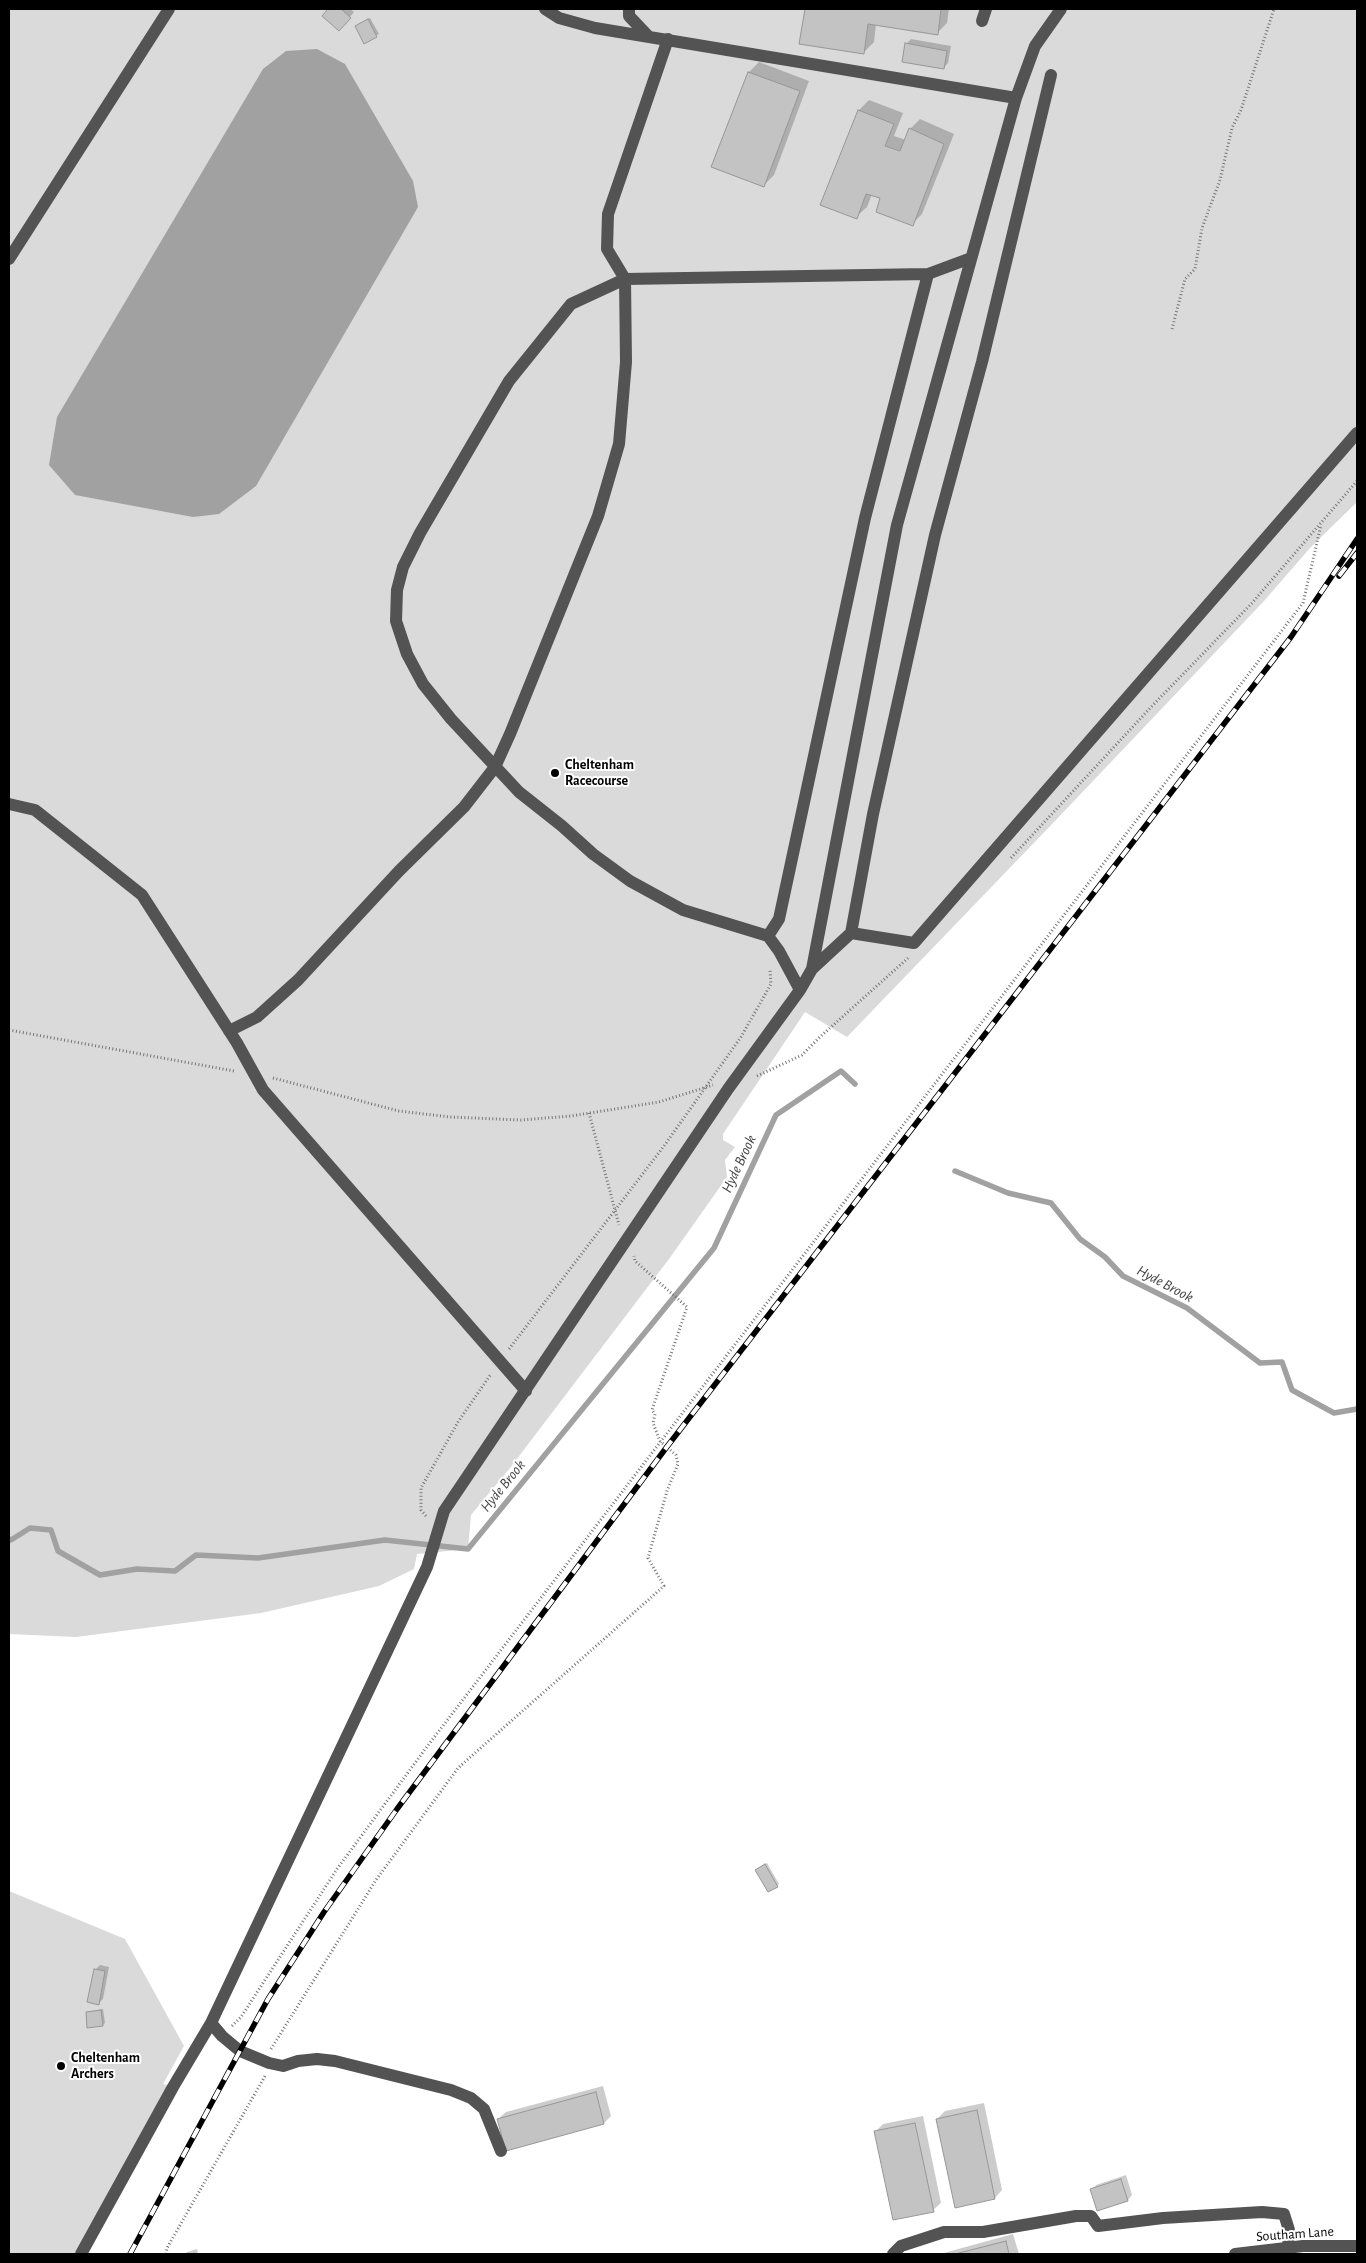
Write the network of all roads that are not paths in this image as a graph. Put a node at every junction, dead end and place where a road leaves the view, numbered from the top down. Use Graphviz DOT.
graph roads {
  1 [pos="169,9"];
  2 [pos="545,9"];
  3 [pos="629,9"];
  4 [pos="1061,9"];
  5 [pos="649,36"];
  6 [pos="668,39"];
  7 [pos="1051,75"];
  8 [pos="1016,98"];
  9 [pos="971,258"];
  10 [pos="9,259"];
  11 [pos="928,274"];
  12 [pos="625,279"];
  13 [pos="1357,433"];
  14 [pos="495,767"];
  15 [pos="9,804"];
  16 [pos="851,933"];
  17 [pos="768,936"];
  18 [pos="812,969"];
  19 [pos="800,990"];
  20 [pos="229,1031"];
  21 [pos="526,1391"];
  22 [pos="211,2023"];
  23 [pos="501,2151"];
  24 [pos="1357,2246"];
  25 [pos="1288,2248"];
  26 [pos="81,2254"];
  27 [pos="893,2254"];
  28 [pos="1235,2254"];
  1 -- 10 [label="street"];
  2 -- 5 [label="street"];
  3 -- 5 [label="street"];
  4 -- 8 [label="street"];
  5 -- 6 [label="street"];
  6 -- 8 [label="street"];
  6 -- 12 [label="street"];
  7 -- 16 [label="street"];
  8 -- 9 [label="street"];
  9 -- 11 [label="street"];
  9 -- 18 [label="street"];
  11 -- 12 [label="street"];
  11 -- 17 [label="street"];
  12 -- 14 [label="street"];
  12 -- 14 [label="street"];
  13 -- 16 [label="street"];
  14 -- 17 [label="street"];
  14 -- 20 [label="street"];
  15 -- 20 [label="street"];
  16 -- 18 [label="street"];
  17 -- 19 [label="street"];
  18 -- 19 [label="street"];
  19 -- 21 [label="street"];
  20 -- 21 [label="street"];
  21 -- 22 [label="street"];
  22 -- 23 [label="street"];
  22 -- 26 [label="street"];
  24 -- 25 [label="street, Southam Lane"];
  25 -- 27 [label="street"];
  25 -- 28 [label="street, Southam Lane"];
}
